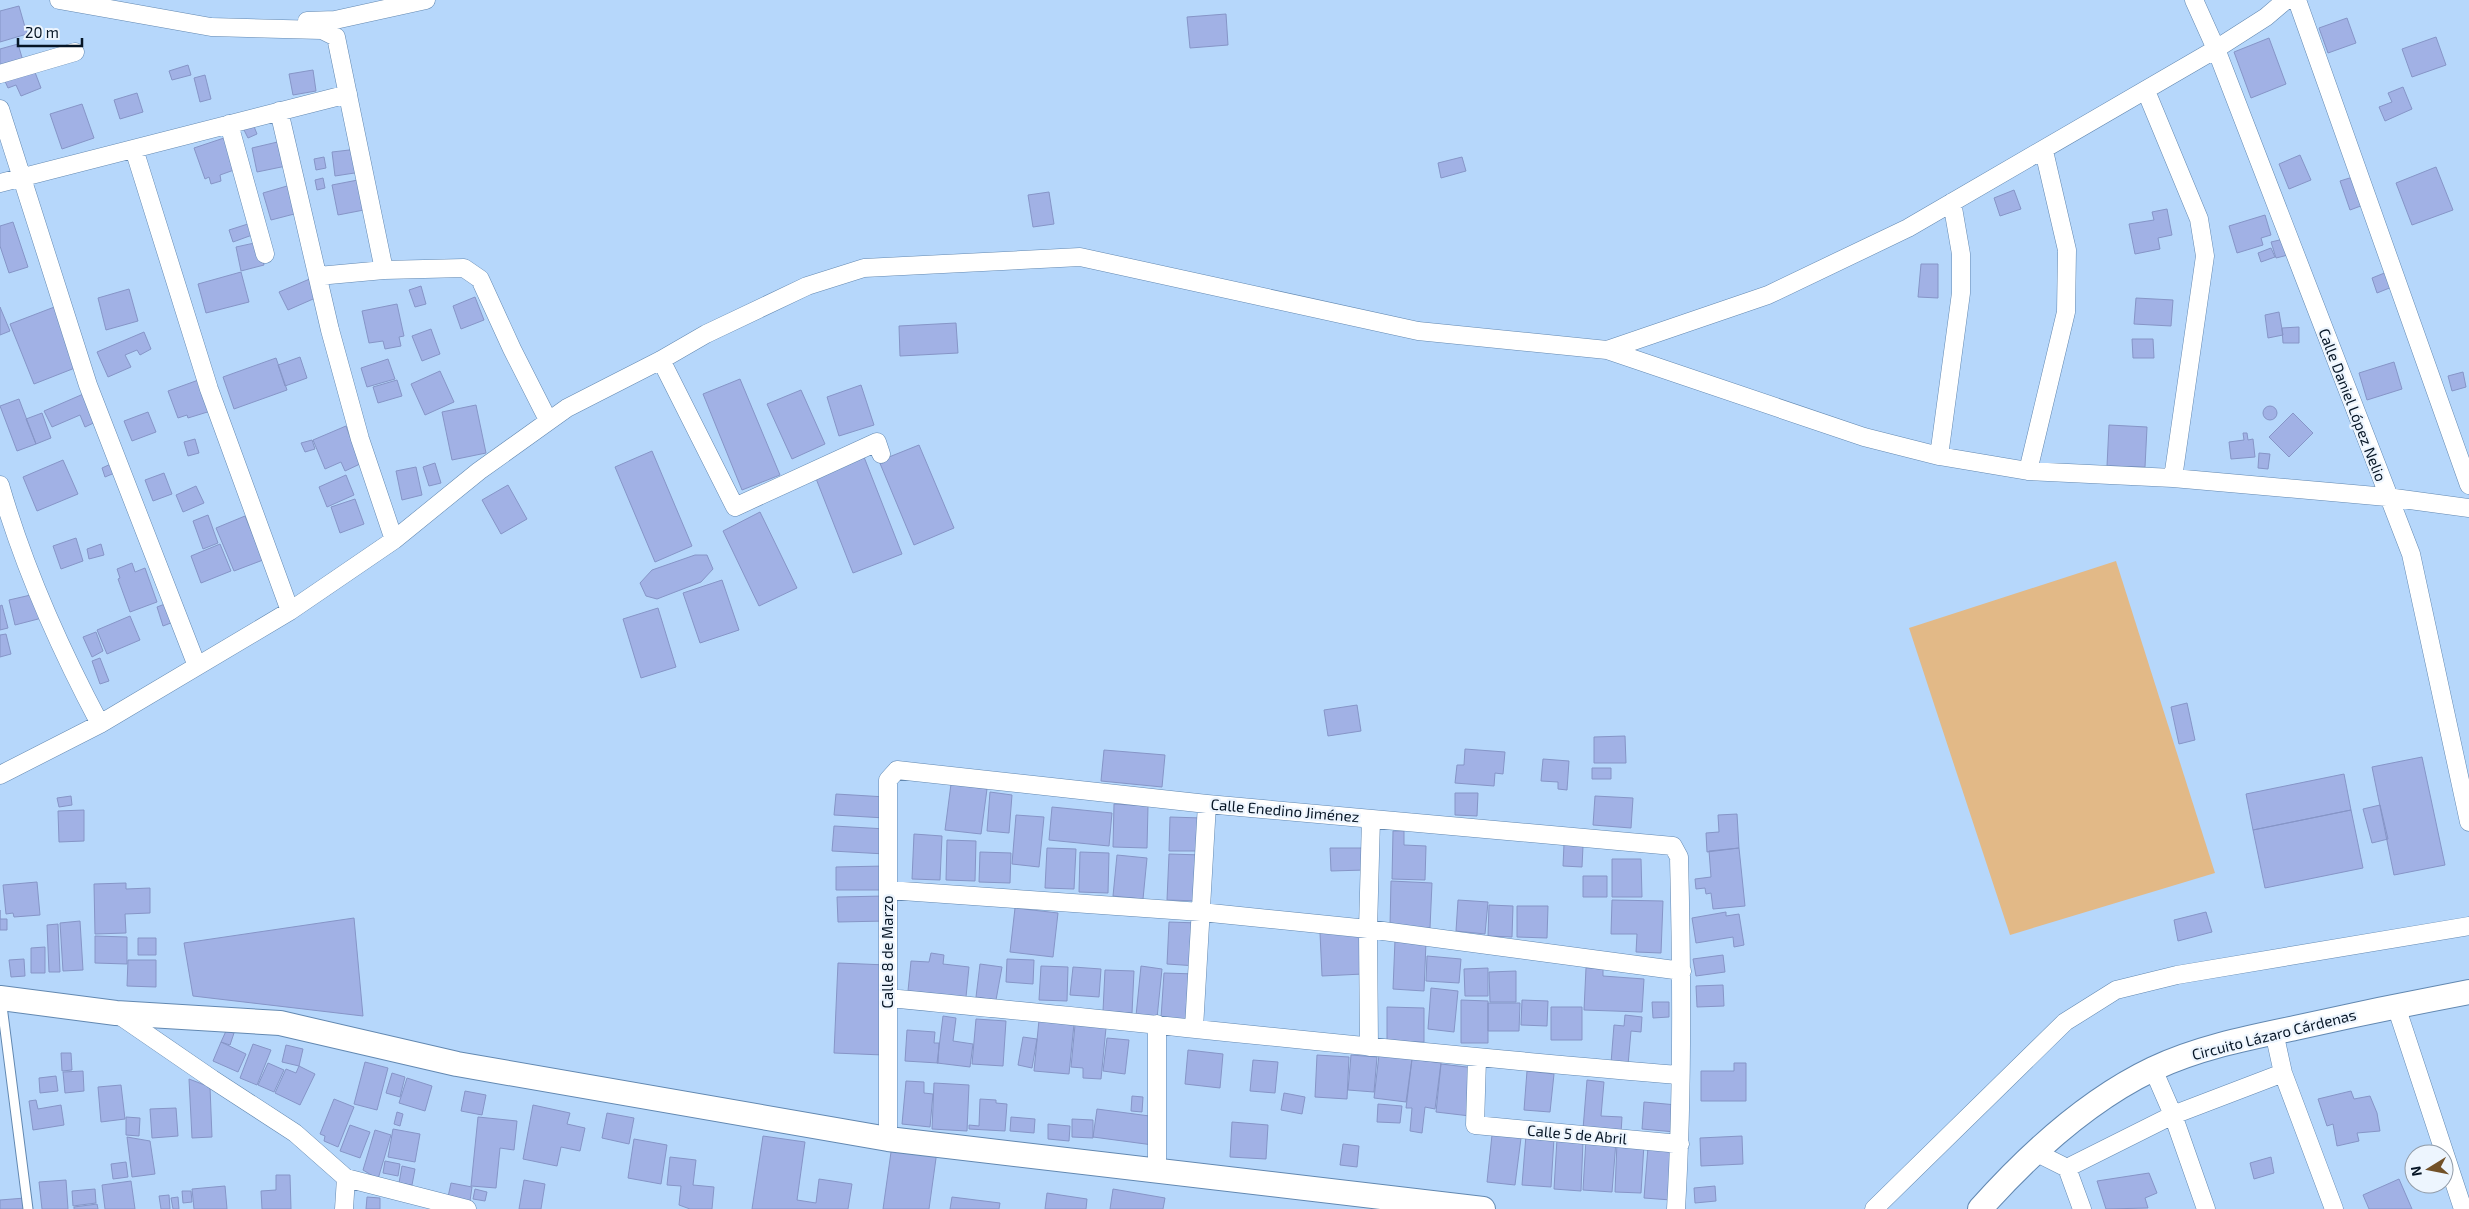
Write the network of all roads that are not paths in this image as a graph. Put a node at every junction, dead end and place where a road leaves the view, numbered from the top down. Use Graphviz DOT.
graph roads {
  1 [pos="59,0"];
  2 [pos="74,0"];
  3 [pos="426,0"];
  4 [pos="2194,0"];
  5 [pos="2286,0"];
  6 [pos="2297,0"];
  7 [pos="2216,49"];
  8 [pos="75,52"];
  9 [pos="0,74"];
  10 [pos="2146,91"];
  11 [pos="348,94"];
  12 [pos="0,109"];
  13 [pos="280,111"];
  14 [pos="229,124"];
  15 [pos="134,149"];
  16 [pos="2044,151"];
  17 [pos="23,178"];
  18 [pos="0,183"];
  19 [pos="1952,202"];
  20 [pos="265,254"];
  21 [pos="384,270"];
  22 [pos="318,276"];
  23 [pos="1606,350"];
  24 [pos="660,360"];
  25 [pos="548,420"];
  26 [pos="881,454"];
  27 [pos="1939,456"];
  28 [pos="2028,471"];
  29 [pos="2173,478"];
  30 [pos="0,485"];
  31 [pos="2469,485"];
  32 [pos="2387,497"];
  33 [pos="2469,508"];
  34 [pos="6,531"];
  35 [pos="394,540"];
  36 [pos="290,611"];
  37 [pos="197,666"];
  38 [pos="100,724"];
  39 [pos="897,770"];
  40 [pos="0,775"];
  41 [pos="1207,804"];
  42 [pos="1371,819"];
  43 [pos="2469,822"];
  44 [pos="888,890"];
  45 [pos="1201,912"];
  46 [pos="2469,926"];
  47 [pos="1368,929"];
  48 [pos="1682,971"];
  49 [pos="2469,992"];
  50 [pos="0,998"];
  51 [pos="888,998"];
  52 [pos="2396,1006"];
  53 [pos="116,1013"];
  54 [pos="1157,1024"];
  55 [pos="1194,1028"];
  56 [pos="2274,1032"];
  57 [pos="1369,1047"];
  58 [pos="1477,1059"];
  59 [pos="2153,1069"];
  60 [pos="2283,1073"];
  61 [pos="1679,1075"];
  62 [pos="2173,1115"];
  63 [pos="888,1139"];
  64 [pos="1680,1144"];
  65 [pos="2035,1152"];
  66 [pos="2067,1168"];
  67 [pos="1158,1172"];
  68 [pos="346,1178"];
  69 [pos="28,1209"];
  70 [pos="344,1209"];
  71 [pos="467,1209"];
  72 [pos="1483,1209"];
  73 [pos="1676,1209"];
  74 [pos="1874,1209"];
  75 [pos="1980,1209"];
  76 [pos="2082,1209"];
  77 [pos="2206,1209"];
  78 [pos="2334,1209"];
  79 [pos="2463,1209"];
  1 -- 11 [label="street"];
  2 -- 3 [label="street"];
  4 -- 7 [label="street, Calle Daniel López Nelio"];
  5 -- 7 [label="street"];
  6 -- 31 [label="street"];
  7 -- 10 [label="street"];
  7 -- 32 [label="street, Calle Daniel López Nelio"];
  8 -- 9 [label="street"];
  10 -- 16 [label="street"];
  10 -- 29 [label="street"];
  11 -- 13 [label="street"];
  11 -- 21 [label="street"];
  12 -- 17 [label="street"];
  13 -- 14 [label="street"];
  13 -- 22 [label="street"];
  14 -- 15 [label="street"];
  14 -- 20 [label="street"];
  15 -- 17 [label="street"];
  15 -- 36 [label="street"];
  16 -- 19 [label="street"];
  16 -- 28 [label="street"];
  17 -- 18 [label="street"];
  17 -- 37 [label="street"];
  19 -- 23 [label="street"];
  19 -- 27 [label="street"];
  21 -- 22 [label="street"];
  21 -- 25 [label="street"];
  22 -- 35 [label="street"];
  23 -- 24 [label="street"];
  23 -- 27 [label="street"];
  24 -- 25 [label="street"];
  24 -- 26 [label="street"];
  25 -- 35 [label="street"];
  27 -- 28 [label="street"];
  28 -- 29 [label="street"];
  29 -- 32 [label="street"];
  30 -- 34 [label="street"];
  32 -- 33 [label="street"];
  32 -- 43 [label="street, Calle Daniel López Nelio"];
  34 -- 38 [label="street"];
  35 -- 36 [label="street"];
  36 -- 37 [label="street"];
  37 -- 38 [label="street"];
  38 -- 40 [label="street"];
  39 -- 41 [label="street, Calle Enedino Jiménez"];
  39 -- 44 [label="street, Calle 8 de Marzo"];
  41 -- 42 [label="street, Calle Enedino Jiménez"];
  41 -- 45 [label="street"];
  42 -- 47 [label="street"];
  42 -- 48 [label="street, Calle Enedino Jiménez"];
  44 -- 45 [label="street"];
  44 -- 51 [label="street, Calle 8 de Marzo"];
  45 -- 47 [label="street"];
  45 -- 55 [label="street"];
  46 -- 74 [label="street"];
  47 -- 48 [label="street"];
  47 -- 57 [label="street"];
  48 -- 61 [label="street"];
  49 -- 52 [label="street, Circuito Lázaro Cárdenas"];
  50 -- 53 [label="street"];
  50 -- 69 [label="lane"];
  51 -- 54 [label="street"];
  51 -- 63 [label="street, Calle 8 de Marzo"];
  52 -- 56 [label="street, Circuito Lázaro Cárdenas"];
  52 -- 79 [label="street"];
  53 -- 63 [label="street"];
  53 -- 68 [label="street"];
  54 -- 55 [label="street"];
  54 -- 67 [label="street"];
  55 -- 57 [label="street"];
  56 -- 59 [label="street, Circuito Lázaro Cárdenas"];
  56 -- 60 [label="street"];
  57 -- 58 [label="street"];
  58 -- 61 [label="street"];
  58 -- 64 [label="street, Calle 5 de Abril"];
  59 -- 62 [label="street"];
  59 -- 65 [label="street, Circuito Lázaro Cárdenas"];
  60 -- 62 [label="street"];
  60 -- 78 [label="street"];
  61 -- 64 [label="street"];
  62 -- 66 [label="street"];
  62 -- 77 [label="street"];
  63 -- 67 [label="street"];
  64 -- 73 [label="street"];
  65 -- 66 [label="street"];
  65 -- 75 [label="street, Circuito Lázaro Cárdenas"];
  66 -- 76 [label="street"];
  67 -- 72 [label="street"];
  68 -- 70 [label="street"];
  68 -- 71 [label="street"];
}
